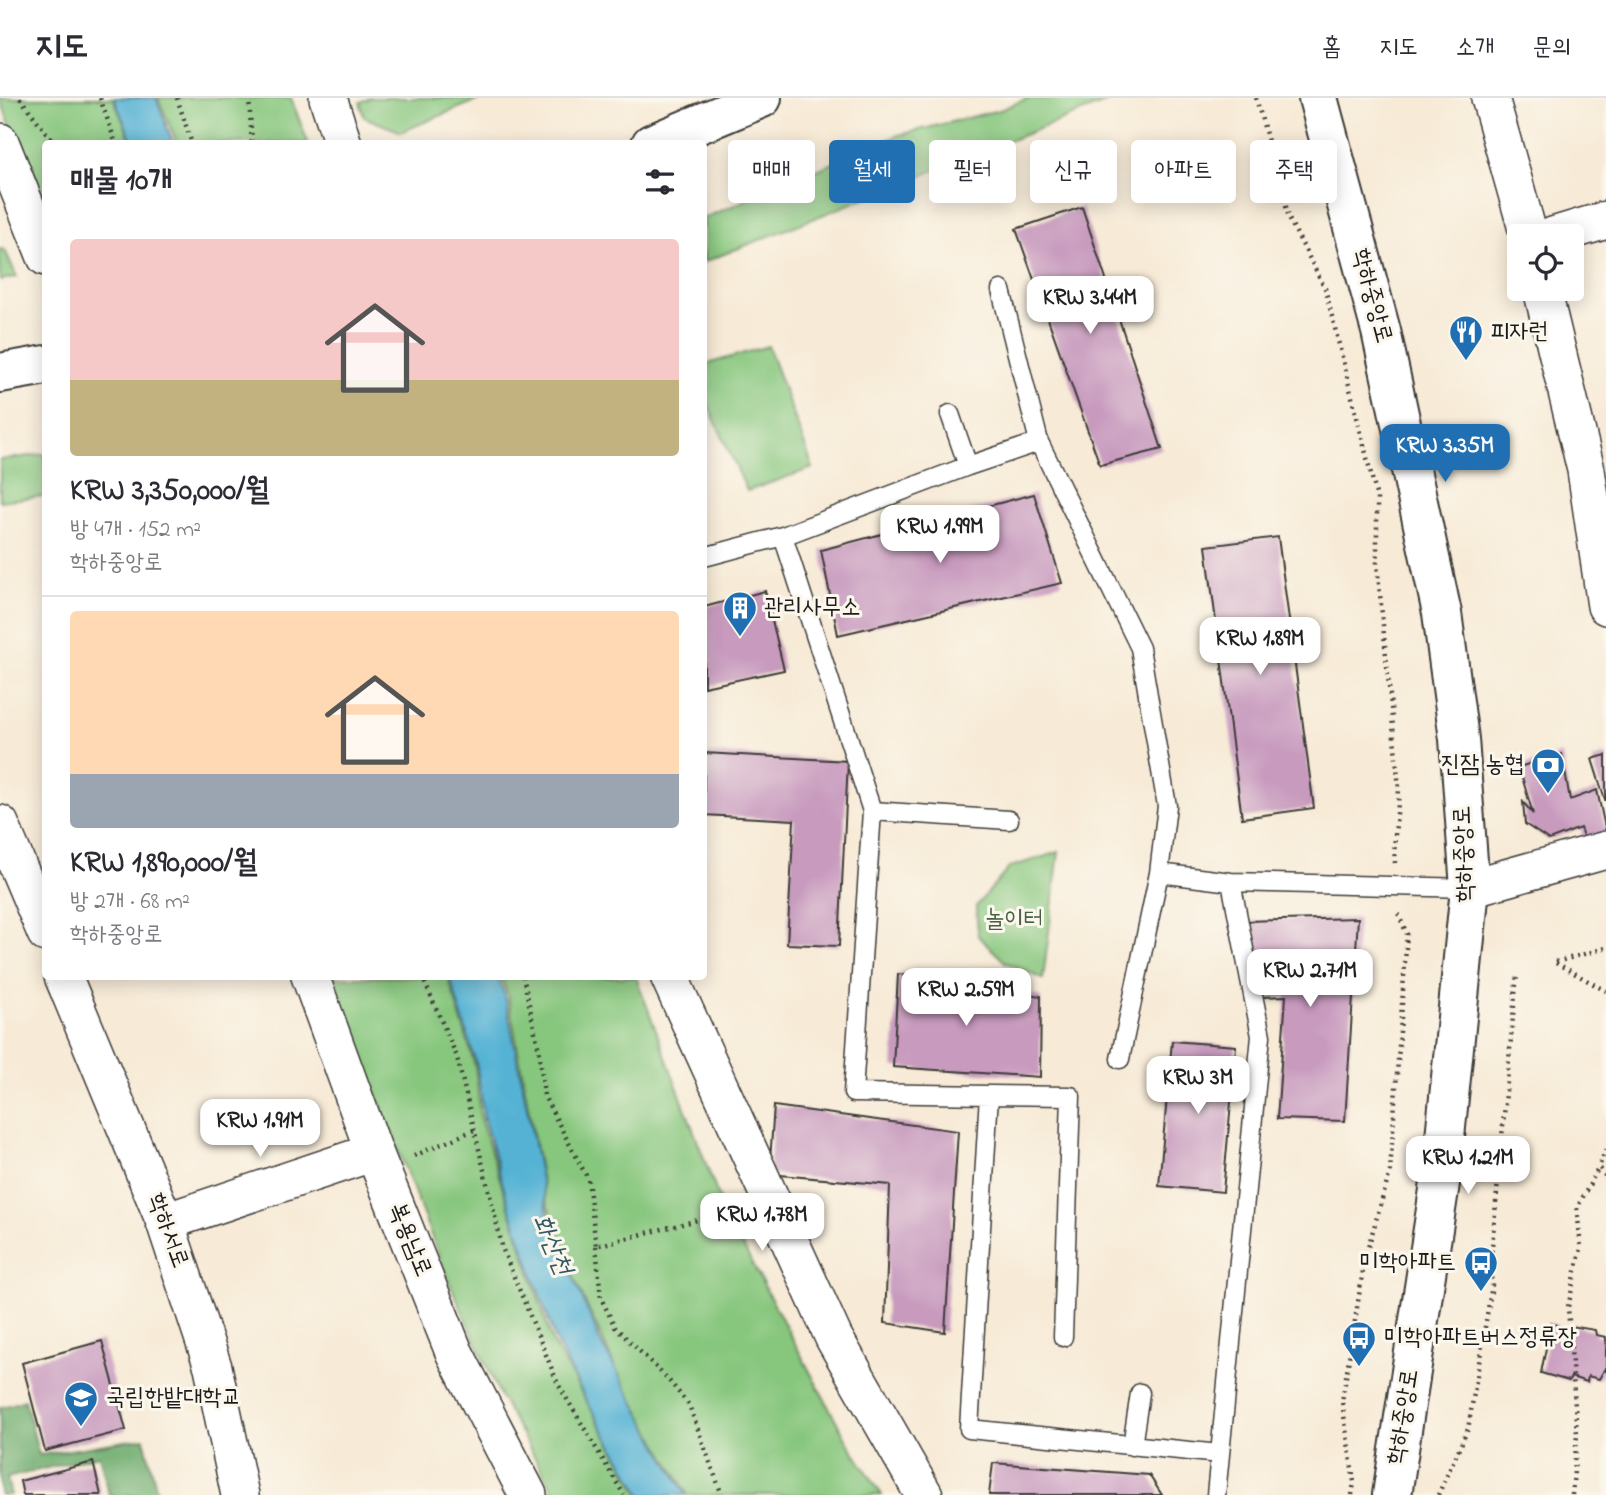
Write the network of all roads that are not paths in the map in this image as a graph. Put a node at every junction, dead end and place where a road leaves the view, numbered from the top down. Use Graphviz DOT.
graph roads {
  1 [pos="328,98"];
  2 [pos="762,98"];
  3 [pos="1318,98"];
  4 [pos="1490,98"];
  5 [pos="342,140"];
  6 [pos="661,140"];
  7 [pos="0,142"];
  8 [pos="1606,220"];
  9 [pos="15,221"];
  10 [pos="1526,224"];
  11 [pos="1584,227"];
  12 [pos="42,252"];
  13 [pos="1001,290"];
  14 [pos="1546,301"];
  15 [pos="42,366"];
  16 [pos="0,373"];
  17 [pos="950,414"];
  18 [pos="1039,442"];
  19 [pos="968,466"];
  20 [pos="1596,467"];
  21 [pos="783,536"];
  22 [pos="707,556"];
  23 [pos="1606,606"];
  24 [pos="872,811"];
  25 [pos="1009,820"];
  26 [pos="0,824"];
  27 [pos="1606,850"];
  28 [pos="1159,873"];
  29 [pos="1231,882"];
  30 [pos="1470,888"];
  31 [pos="42,924"];
  32 [pos="66,980"];
  33 [pos="312,980"];
  34 [pos="671,980"];
  35 [pos="1120,1059"];
  36 [pos="989,1095"];
  37 [pos="391,1155"];
  38 [pos="165,1222"];
  39 [pos="1063,1337"];
  40 [pos="1140,1393"];
  41 [pos="1132,1446"];
  42 [pos="1220,1454"];
  43 [pos="240,1495"];
  44 [pos="528,1495"];
  45 [pos="924,1495"];
  46 [pos="1216,1495"];
  47 [pos="1392,1495"];
  1 -- 5 [label="street"];
  2 -- 6 [label="street"];
  3 -- 30 [label="street, 학하중앙로"];
  4 -- 10 [label="street"];
  7 -- 9 [label="street"];
  8 -- 11 [label="street"];
  9 -- 12 [label="street"];
  13 -- 18 [label="lane"];
  14 -- 20 [label="street"];
  15 -- 16 [label="street"];
  17 -- 19 [label="lane"];
  18 -- 19 [label="lane"];
  18 -- 28 [label="lane"];
  19 -- 21 [label="lane"];
  20 -- 23 [label="street"];
  21 -- 22 [label="lane"];
  21 -- 24 [label="lane"];
  24 -- 25 [label="lane"];
  24 -- 36 [label="lane"];
  26 -- 31 [label="street"];
  27 -- 30 [label="street"];
  28 -- 29 [label="lane"];
  28 -- 35 [label="lane"];
  29 -- 30 [label="lane"];
  29 -- 42 [label="lane"];
  30 -- 47 [label="street, 학하중앙로"];
  32 -- 38 [label="street, 학하서로"];
  33 -- 37 [label="street, 복용남로"];
  34 -- 45 [label="street"];
  36 -- 39 [label="lane"];
  36 -- 41 [label="lane"];
  37 -- 38 [label="street"];
  37 -- 44 [label="street, 복용남로"];
  38 -- 43 [label="street, 학하서로"];
  40 -- 41 [label="lane"];
  41 -- 42 [label="lane"];
  42 -- 46 [label="lane"];
}
